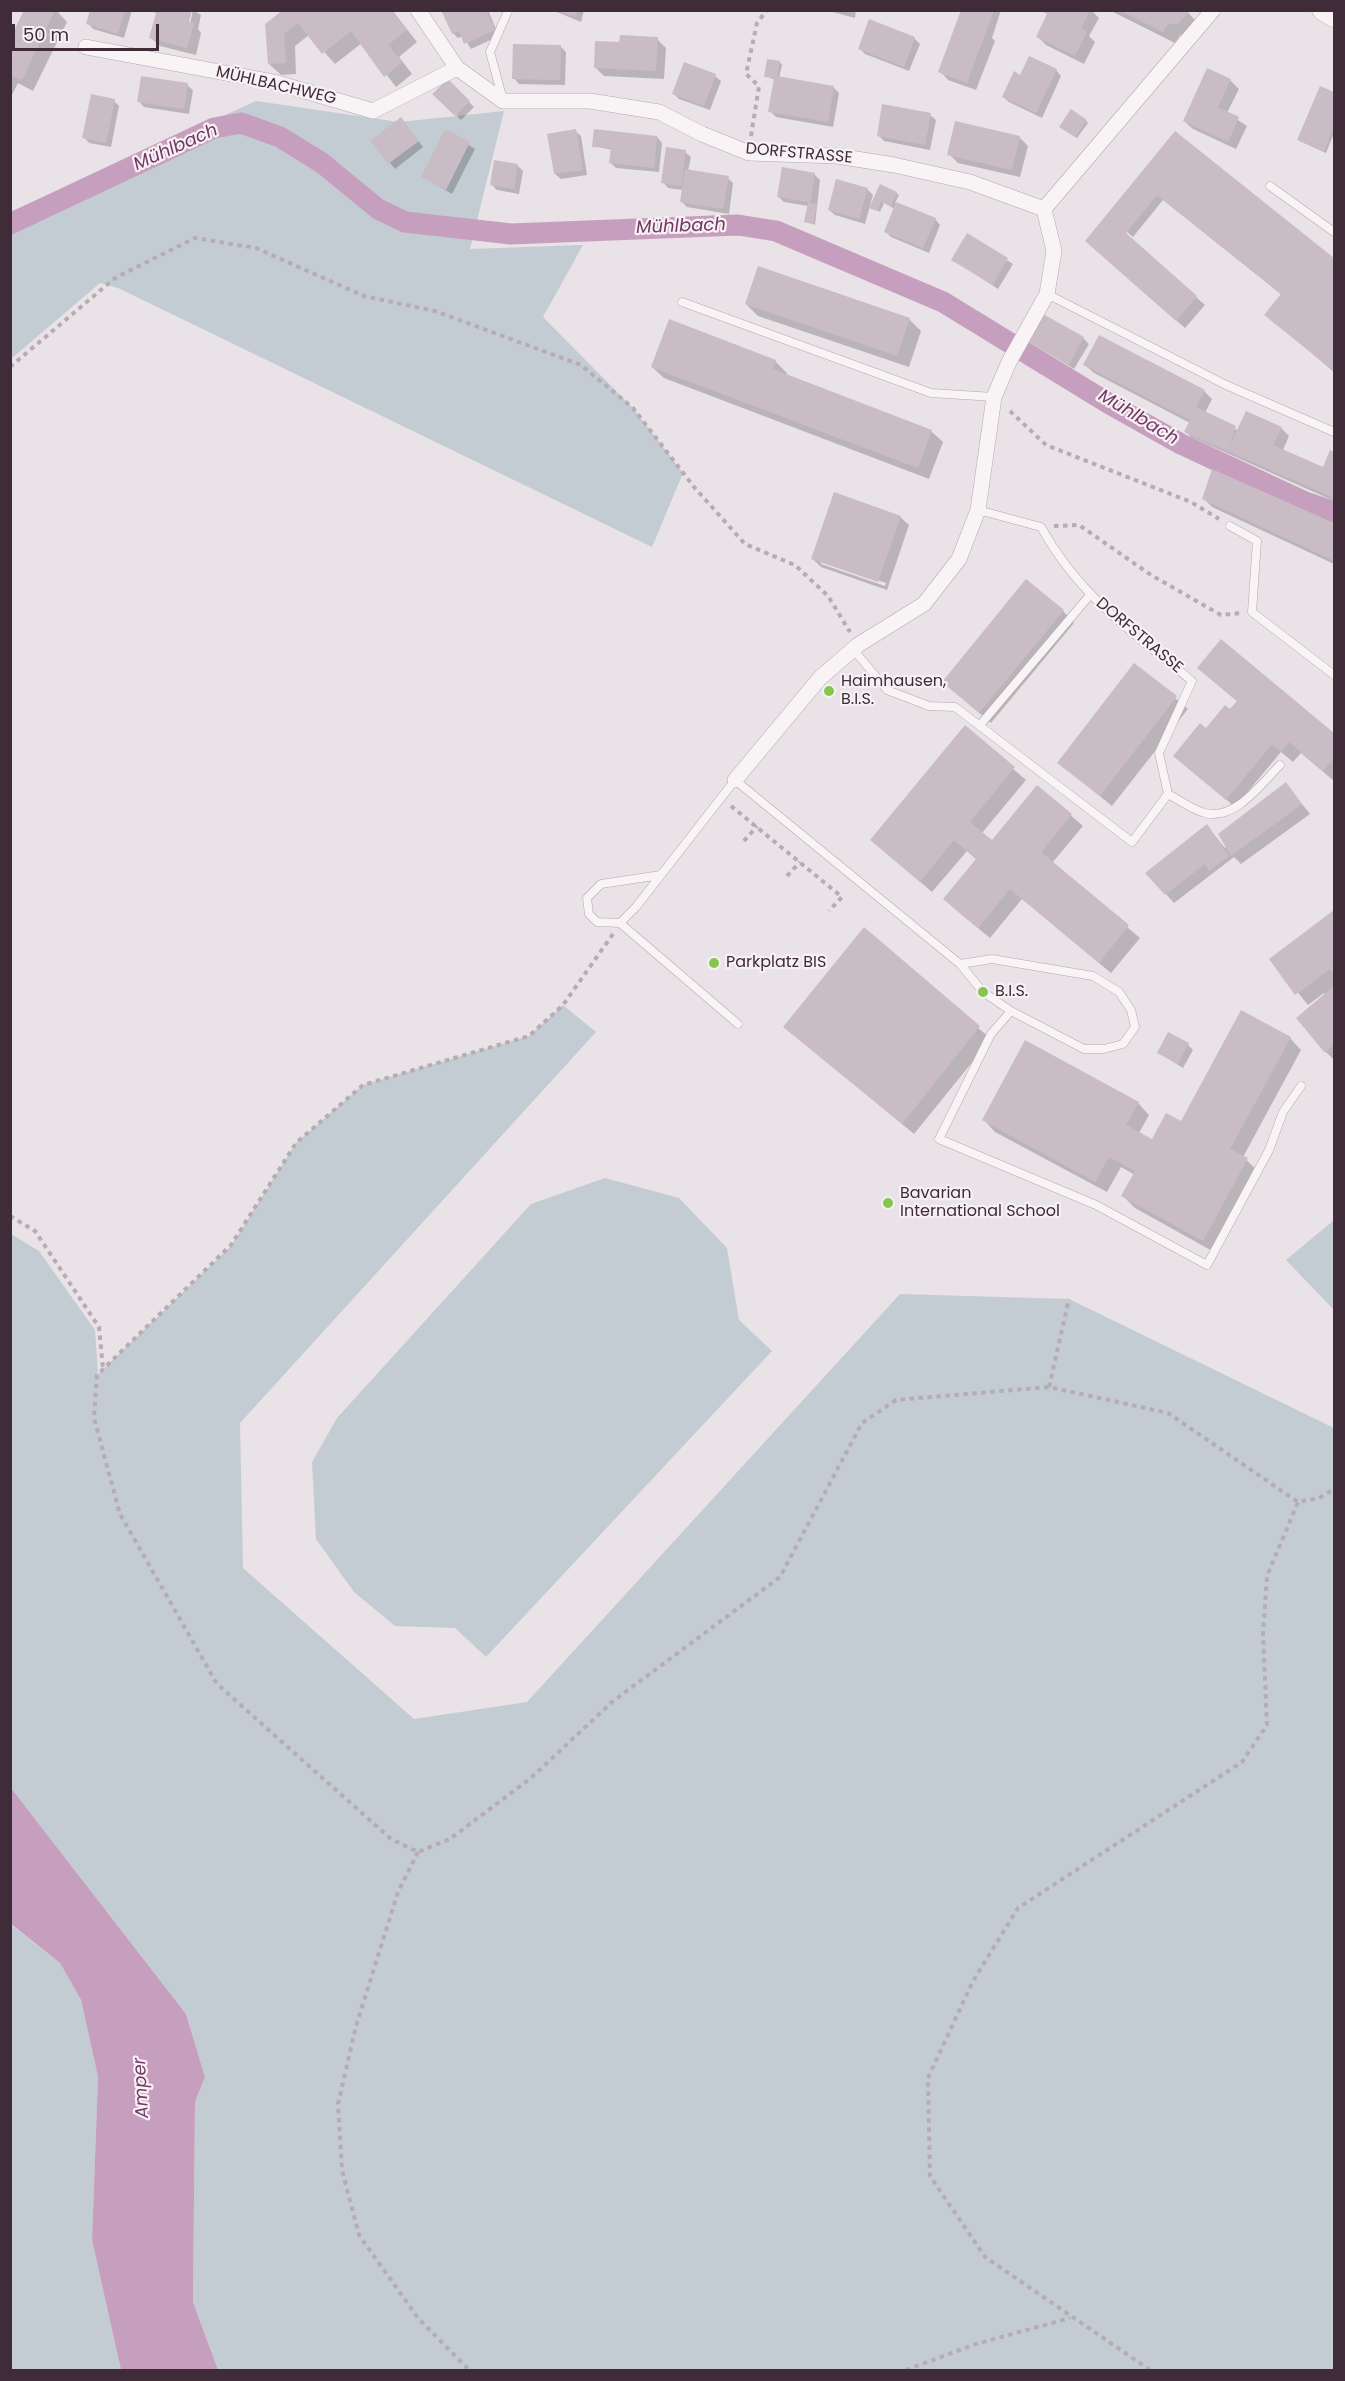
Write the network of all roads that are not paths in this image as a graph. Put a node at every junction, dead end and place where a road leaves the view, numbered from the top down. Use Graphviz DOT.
graph roads {
  1 [pos="418,10"];
  2 [pos="1213,10"];
  3 [pos="1322,10"];
  4 [pos="508,11"];
  5 [pos="1335,17"];
  6 [pos="86,47"];
  7 [pos="457,68"];
  8 [pos="503,101"];
  9 [pos="1270,186"];
  10 [pos="1044,209"];
  11 [pos="1335,232"];
  12 [pos="1047,294"];
  13 [pos="682,302"];
  14 [pos="994,397"];
  15 [pos="1335,432"];
  16 [pos="978,510"];
  17 [pos="1230,526"];
  18 [pos="1090,595"];
  19 [pos="856,647"];
  20 [pos="1335,675"];
  21 [pos="980,725"];
  22 [pos="1280,765"];
  23 [pos="735,780"];
  24 [pos="1167,794"];
  25 [pos="661,875"];
  26 [pos="620,923"];
  27 [pos="960,964"];
  28 [pos="1011,1011"];
  29 [pos="738,1024"];
  30 [pos="1301,1086"];
  1 -- 7 [label="street"];
  2 -- 10 [label="street"];
  3 -- 5 [label="street"];
  4 -- 8 [label="lane"];
  6 -- 7 [label="street, MÜHLBACHWEG"];
  7 -- 8 [label="street"];
  8 -- 10 [label="street, DORFSTRASSE"];
  9 -- 11 [label="lane"];
  10 -- 12 [label="street"];
  12 -- 14 [label="street"];
  12 -- 15 [label="lane"];
  13 -- 14 [label="lane"];
  14 -- 16 [label="street"];
  16 -- 18 [label="lane, DORFSTRASSE"];
  16 -- 19 [label="street"];
  17 -- 20 [label="lane"];
  18 -- 21 [label="lane"];
  18 -- 24 [label="lane, DORFSTRASSE"];
  19 -- 21 [label="lane"];
  19 -- 23 [label="street"];
  21 -- 24 [label="lane"];
  22 -- 24 [label="lane"];
  23 -- 25 [label="lane"];
  23 -- 27 [label="lane"];
  25 -- 26 [label="lane"];
  25 -- 26 [label="lane"];
  26 -- 29 [label="lane"];
  27 -- 28 [label="lane"];
  27 -- 28 [label="lane"];
  28 -- 30 [label="lane"];
}
